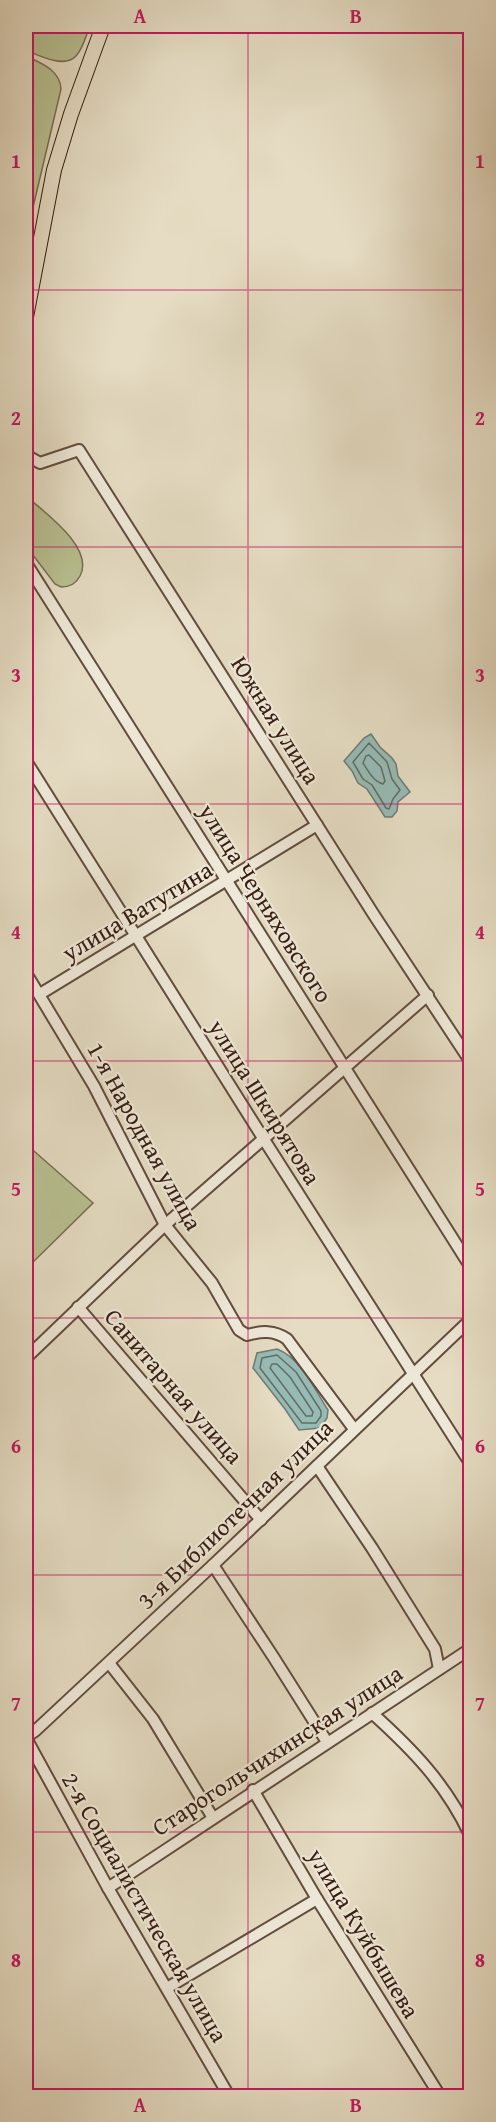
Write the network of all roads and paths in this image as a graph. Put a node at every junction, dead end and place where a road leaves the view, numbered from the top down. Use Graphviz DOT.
graph roads {
  1 [pos="103,26"];
  2 [pos="26,317"];
  3 [pos="26,455"];
  4 [pos="26,563"];
  5 [pos="26,762"];
  6 [pos="317,825"];
  7 [pos="226,882"];
  8 [pos="136,937"];
  9 [pos="26,973"];
  10 [pos="40,994"];
  11 [pos="428,995"];
  12 [pos="471,1061"];
  13 [pos="345,1067"];
  14 [pos="262,1138"];
  15 [pos="165,1225"];
  16 [pos="471,1266"];
  17 [pos="78,1307"];
  18 [pos="471,1320"];
  19 [pos="26,1358"];
  20 [pos="414,1375"];
  21 [pos="354,1429"];
  22 [pos="471,1463"];
  23 [pos="317,1466"];
  24 [pos="261,1520"];
  25 [pos="213,1565"];
  26 [pos="471,1648"];
  27 [pos="109,1663"];
  28 [pos="439,1669"];
  29 [pos="372,1713"];
  30 [pos="26,1738"];
  31 [pos="327,1742"];
  32 [pos="254,1790"];
  33 [pos="213,1818"];
  34 [pos="471,1835"];
  35 [pos="108,1888"];
  36 [pos="317,1899"];
  37 [pos="167,1988"];
  38 [pos="229,2097"];
  39 [pos="440,2097"];
  1 -- 2 [label="main road"];
  3 -- 6 [label="street, Южная улица"];
  4 -- 7 [label="street, улица Черняховского"];
  5 -- 8 [label="street, улица Шкирятова"];
  6 -- 7 [label="street, улица Ватутина"];
  6 -- 11 [label="street, Южная улица"];
  7 -- 8 [label="street, улица Ватутина"];
  7 -- 13 [label="street, улица Черняховского"];
  8 -- 10 [label="street, улица Ватутина"];
  8 -- 14 [label="street, улица Шкирятова"];
  9 -- 10 [label="street, 1-я Народная улица"];
  10 -- 15 [label="street, 1-я Народная улица"];
  11 -- 12 [label="street, Южная улица"];
  11 -- 13 [label="street"];
  13 -- 14 [label="street"];
  13 -- 16 [label="street, улица Черняховского"];
  14 -- 15 [label="street"];
  14 -- 20 [label="street, улица Шкирятова"];
  15 -- 17 [label="street"];
  15 -- 21 [label="street, 1-я Народная улица"];
  17 -- 19 [label="street"];
  17 -- 24 [label="street, Санитарная улица"];
  18 -- 20 [label="street, 3-я Библиотечная улица"];
  20 -- 21 [label="street, 3-я Библиотечная улица"];
  20 -- 22 [label="street, улица Шкирятова"];
  21 -- 23 [label="street, 3-я Библиотечная улица"];
  23 -- 24 [label="street, 3-я Библиотечная улица"];
  23 -- 28 [label="street"];
  24 -- 25 [label="street, 3-я Библиотечная улица"];
  25 -- 27 [label="street, 3-я Библиотечная улица"];
  25 -- 31 [label="street"];
  26 -- 28 [label="street, Старогольчихинская улица"];
  27 -- 30 [label="street, 3-я Библиотечная улица"];
  27 -- 33 [label="street"];
  28 -- 29 [label="street, Старогольчихинская улица"];
  29 -- 31 [label="street, Старогольчихинская улица"];
  29 -- 34 [label="street"];
  30 -- 35 [label="street, 2-я Социалистическая улица"];
  31 -- 32 [label="street, Старогольчихинская улица"];
  32 -- 33 [label="street, Старогольчихинская улица"];
  32 -- 36 [label="street, улица Куйбышева"];
  33 -- 35 [label="street, Старогольчихинская улица"];
  35 -- 37 [label="street, 2-я Социалистическая улица"];
  36 -- 37 [label="street"];
  36 -- 39 [label="street, улица Куйбышева"];
  37 -- 38 [label="street, 2-я Социалистическая улица"];
}
